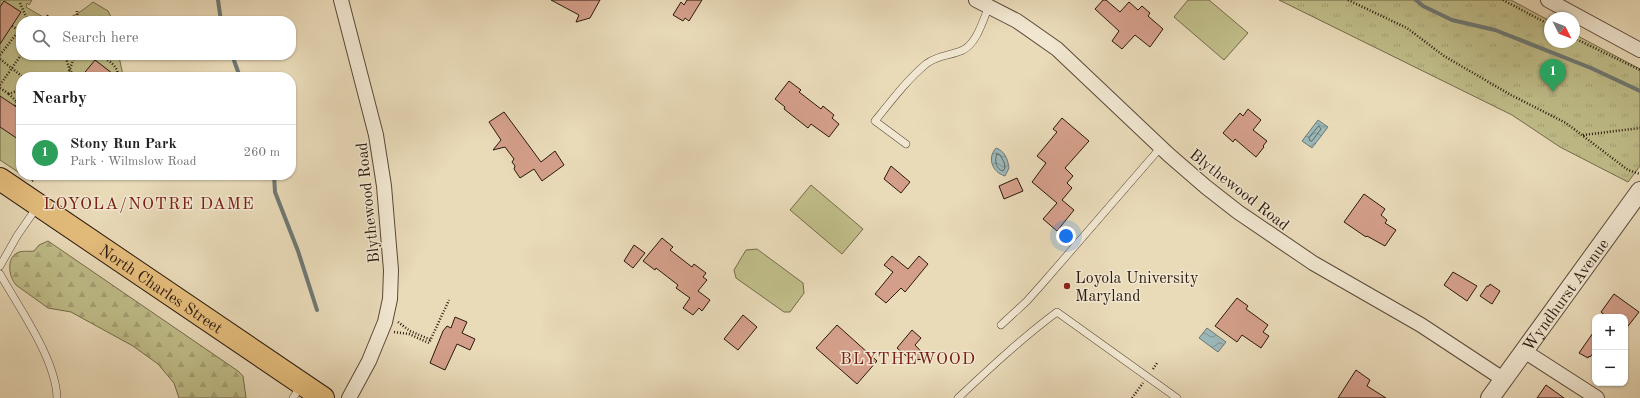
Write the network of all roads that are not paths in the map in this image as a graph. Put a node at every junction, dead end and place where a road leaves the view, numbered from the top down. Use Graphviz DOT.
graph roads {
  1 [pos="341,0"];
  2 [pos="976,0"];
  3 [pos="1548,0"];
  4 [pos="989,6"];
  5 [pos="1640,50"];
  6 [pos="906,144"];
  7 [pos="1161,147"];
  8 [pos="0,179"];
  9 [pos="1640,191"];
  10 [pos="38,206"];
  11 [pos="0,266"];
  12 [pos="0,274"];
  13 [pos="1000,325"];
  14 [pos="1524,351"];
  15 [pos="1504,379"];
  16 [pos="297,391"];
  17 [pos="57,398"];
  18 [pos="323,398"];
  19 [pos="349,398"];
  20 [pos="958,398"];
  21 [pos="1177,398"];
  22 [pos="1490,398"];
  23 [pos="1597,398"];
  1 -- 19 [label="street, Blythewood Road"];
  2 -- 4 [label="street, Blythewood Road"];
  3 -- 5 [label="street"];
  4 -- 6 [label="lane"];
  4 -- 7 [label="street, Blythewood Road"];
  7 -- 13 [label="lane"];
  7 -- 15 [label="street, Blythewood Road"];
  8 -- 10 [label="main road, North Charles Street"];
  9 -- 14 [label="street, Wyndhurst Avenue"];
  10 -- 11 [label="lane"];
  10 -- 16 [label="main road, North Charles Street"];
  12 -- 17 [label="lane"];
  14 -- 15 [label="street, Wyndhurst Avenue"];
  14 -- 23 [label="street"];
  15 -- 22 [label="street, Wyndhurst Avenue"];
  16 -- 18 [label="main road, North Charles Street"];
  20 -- 21 [label="lane"];
}
